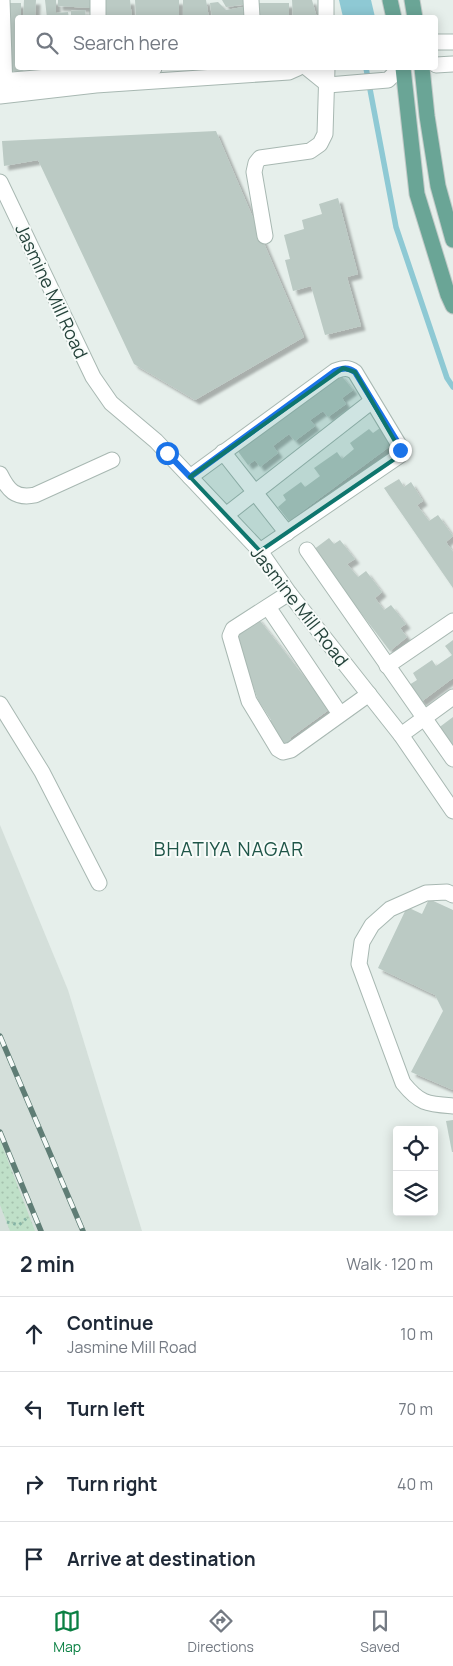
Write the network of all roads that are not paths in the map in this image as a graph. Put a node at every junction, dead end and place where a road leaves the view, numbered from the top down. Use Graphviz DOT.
graph roads {
  1 [pos="2,0"];
  2 [pos="98,0"];
  3 [pos="251,0"];
  4 [pos="326,0"];
  5 [pos="390,0"];
  6 [pos="412,0"];
  7 [pos="98,15"];
  8 [pos="252,15"];
  9 [pos="326,15"];
  10 [pos="393,15"];
  11 [pos="414,15"];
  12 [pos="438,42"];
  13 [pos="453,42"];
  14 [pos="453,64"];
  15 [pos="438,65"];
  16 [pos="137,70"];
  17 [pos="253,70"];
  18 [pos="294,70"];
  19 [pos="310,70"];
  20 [pos="329,70"];
  21 [pos="399,70"];
  22 [pos="401,70"];
  23 [pos="422,70"];
  24 [pos="96,75"];
  25 [pos="334,85"];
  26 [pos="3,88"];
  27 [pos="0,182"];
  28 [pos="265,236"];
  29 [pos="453,240"];
  30 [pos="453,306"];
  31 [pos="372,401"];
  32 [pos="223,452"];
  33 [pos="112,460"];
  34 [pos="190,477"];
  35 [pos="2,482"];
  36 [pos="255,493"];
  37 [pos="226,515"];
  38 [pos="286,533"];
  39 [pos="307,550"];
  40 [pos="260,551"];
  41 [pos="290,593"];
  42 [pos="268,607"];
  43 [pos="453,621"];
  44 [pos="388,666"];
  45 [pos="369,694"];
  46 [pos="453,697"];
  47 [pos="0,704"];
  48 [pos="340,714"];
  49 [pos="423,718"];
  50 [pos="401,735"];
  51 [pos="453,759"];
  52 [pos="453,811"];
  53 [pos="99,883"];
  54 [pos="453,895"];
  55 [pos="453,1106"];
  1 -- 26 [label="street"];
  2 -- 7 [label="street"];
  3 -- 8 [label="street"];
  4 -- 9 [label="street"];
  5 -- 10 [label="main road"];
  6 -- 11 [label="main road"];
  12 -- 13 [label="street"];
  14 -- 15 [label="street"];
  16 -- 24 [label="street"];
  17 -- 18 [label="street"];
  17 -- 24 [label="street"];
  19 -- 25 [label="street"];
  20 -- 25 [label="street"];
  21 -- 25 [label="street"];
  22 -- 30 [label="main road"];
  23 -- 29 [label="main road"];
  24 -- 26 [label="street"];
  25 -- 28 [label="street"];
  27 -- 34 [label="street, Jasmine Mill Road"];
  31 -- 32 [label="street"];
  31 -- 36 [label="street"];
  31 -- 38 [label="street"];
  32 -- 34 [label="street"];
  32 -- 36 [label="street"];
  33 -- 35 [label="street"];
  34 -- 37 [label="street, Jasmine Mill Road"];
  36 -- 37 [label="street"];
  36 -- 38 [label="street"];
  37 -- 40 [label="street, Jasmine Mill Road"];
  38 -- 40 [label="street"];
  39 -- 44 [label="street"];
  40 -- 41 [label="street, Jasmine Mill Road"];
  41 -- 42 [label="street"];
  41 -- 45 [label="street, Jasmine Mill Road"];
  42 -- 48 [label="street"];
  42 -- 48 [label="street"];
  43 -- 44 [label="street"];
  44 -- 49 [label="street"];
  45 -- 48 [label="street"];
  45 -- 50 [label="street, Jasmine Mill Road"];
  46 -- 49 [label="street"];
  47 -- 53 [label="street"];
  49 -- 50 [label="street"];
  49 -- 51 [label="street"];
  50 -- 52 [label="street, Jasmine Mill Road"];
  54 -- 55 [label="street"];
}
